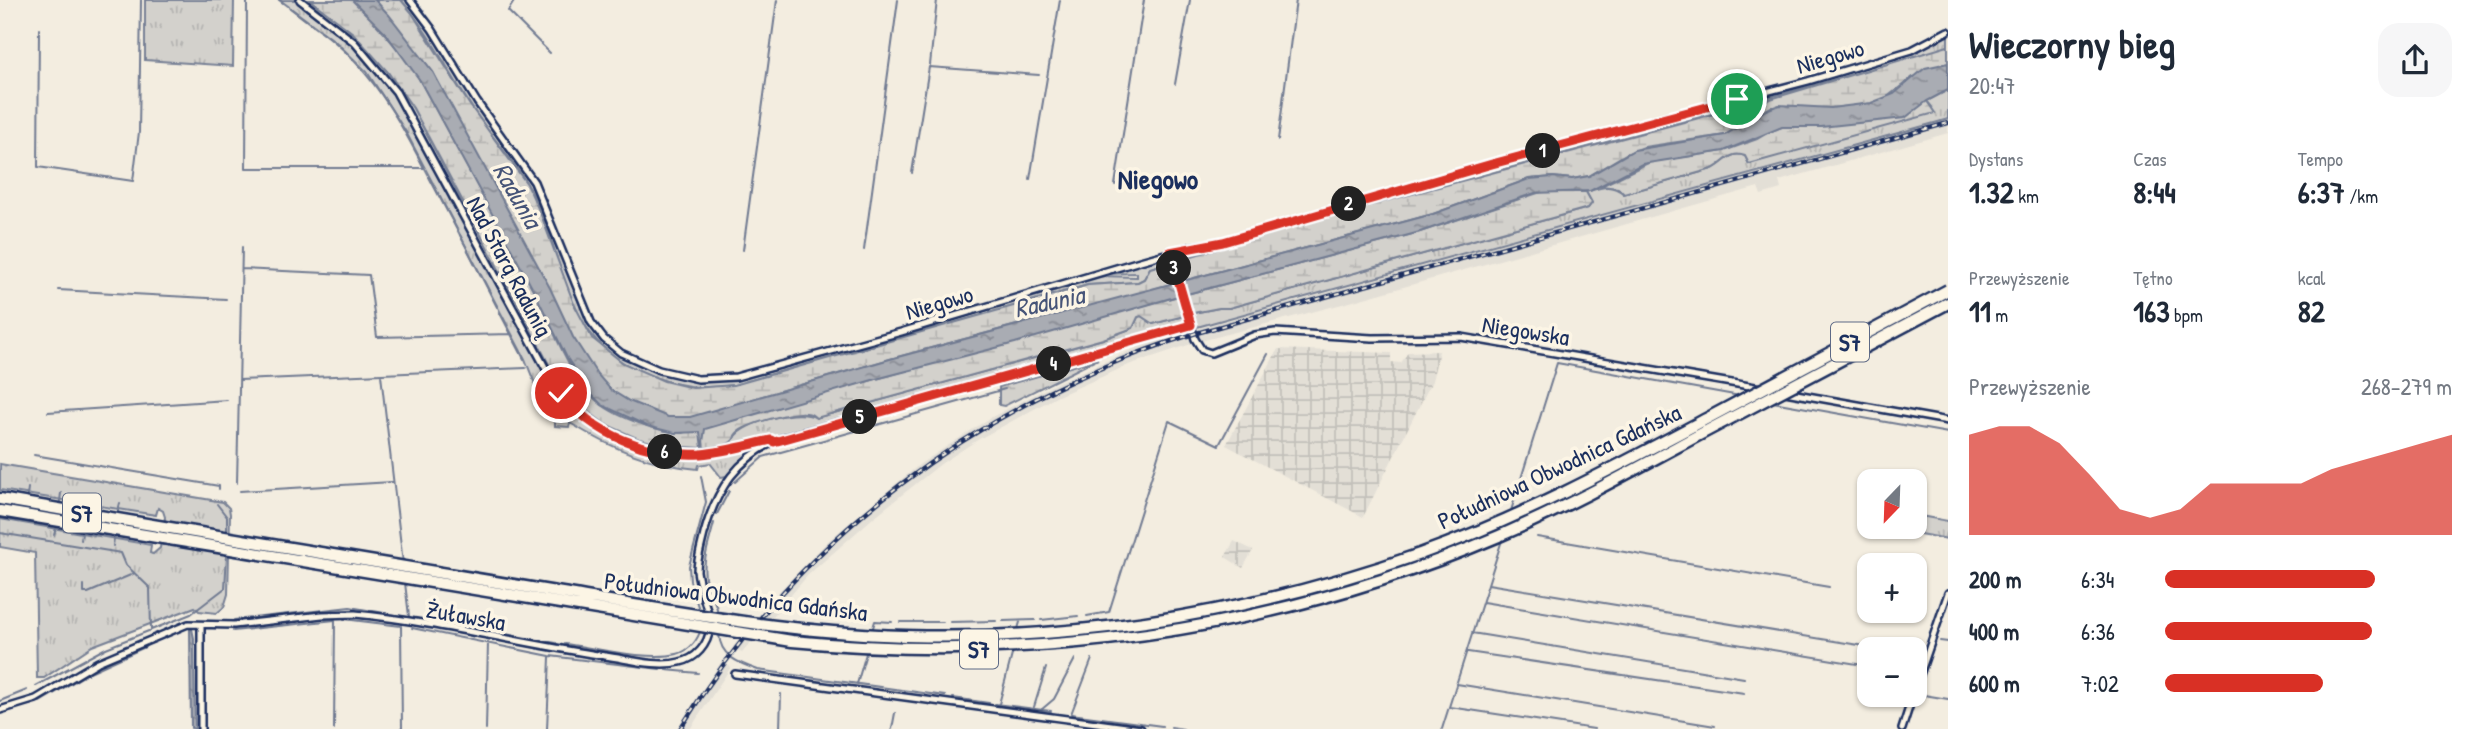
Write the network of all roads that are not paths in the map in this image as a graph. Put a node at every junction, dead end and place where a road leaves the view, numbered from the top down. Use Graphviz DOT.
graph roads {
  1 [pos="300,0"];
  2 [pos="410,0"];
  3 [pos="1948,31"];
  4 [pos="1171,256"];
  5 [pos="1948,290"];
  6 [pos="1948,303"];
  7 [pos="1190,322"];
  8 [pos="1948,421"];
  9 [pos="774,442"];
  10 [pos="0,499"];
  11 [pos="0,511"];
  12 [pos="163,532"];
  13 [pos="1948,593"];
  14 [pos="201,625"];
  15 [pos="1927,655"];
  16 [pos="735,674"];
  17 [pos="1909,707"];
  18 [pos="0,710"];
  19 [pos="201,729"];
  20 [pos="1141,729"];
  21 [pos="1902,729"];
  1 -- 9 [label="street, Nad Starą Radunią"];
  2 -- 4 [label="street, Niegowo"];
  3 -- 4 [label="street, Niegowo"];
  4 -- 7 [label="street, Niegowska"];
  5 -- 12 [label="highway, Południowa Obwodnica Gdańska / S7, bridge"];
  6 -- 12 [label="highway, Południowa Obwodnica Gdańska / S7, bridge"];
  7 -- 8 [label="street, Niegowska"];
  7 -- 9 [label="street, Nad Starą Radunią"];
  9 -- 14 [label="street, Żuławska"];
  10 -- 12 [label="highway, Południowa Obwodnica Gdańska / S7"];
  11 -- 12 [label="highway, Południowa Obwodnica Gdańska / S7"];
  13 -- 15 [label="street"];
  14 -- 18 [label="street, Żuławska"];
  14 -- 19 [label="street"];
  16 -- 20 [label="street"];
  17 -- 21 [label="street"];
}
